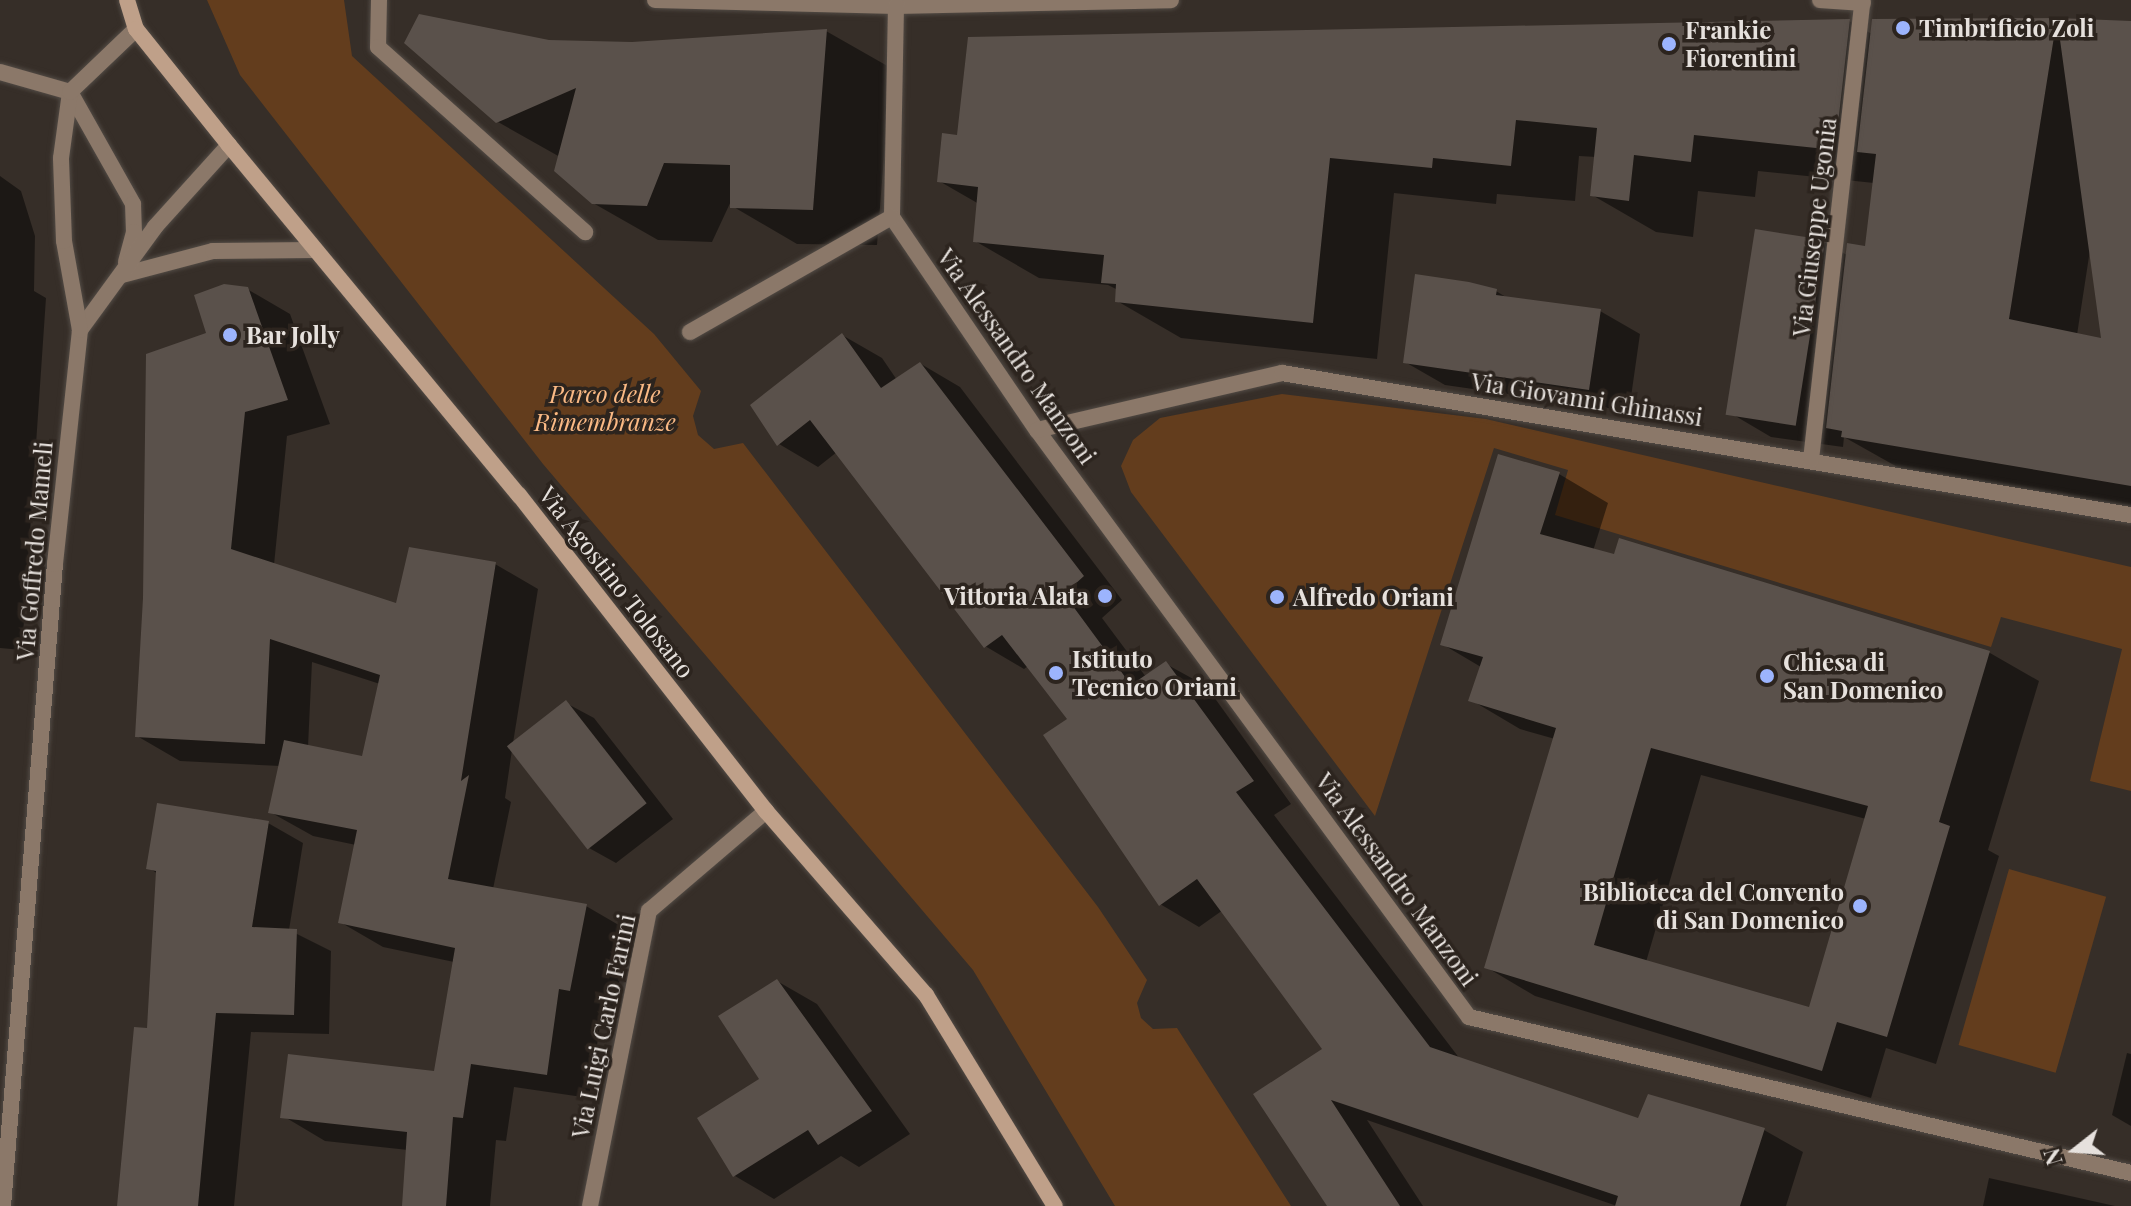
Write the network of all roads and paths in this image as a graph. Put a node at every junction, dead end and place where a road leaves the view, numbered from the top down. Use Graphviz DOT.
graph roads {
  1 [pos="127,0"];
  2 [pos="379,0"];
  3 [pos="655,0"];
  4 [pos="1171,0"];
  5 [pos="1820,0"];
  6 [pos="1863,1"];
  7 [pos="896,6"];
  8 [pos="136,29"];
  9 [pos="0,72"];
  10 [pos="70,92"];
  11 [pos="229,145"];
  12 [pos="892,217"];
  13 [pos="585,232"];
  14 [pos="313,250"];
  15 [pos="122,275"];
  16 [pos="80,330"];
  17 [pos="690,332"];
  18 [pos="1037,430"];
  19 [pos="1811,460"];
  20 [pos="2131,515"];
  21 [pos="766,811"];
  22 [pos="2131,1173"];
  23 [pos="3,1206"];
  24 [pos="590,1206"];
  25 [pos="1055,1206"];
  1 -- 8 [label="main road, Via Agostino Tolosano"];
  2 -- 13 [label="street"];
  3 -- 7 [label="street"];
  4 -- 7 [label="street"];
  5 -- 6 [label="street"];
  6 -- 19 [label="street, Via Giuseppe Ugonia"];
  7 -- 12 [label="street"];
  8 -- 10 [label="street"];
  8 -- 11 [label="main road, Via Agostino Tolosano"];
  9 -- 10 [label="street"];
  10 -- 15 [label="street"];
  10 -- 16 [label="street, Via Goffredo Mameli"];
  11 -- 14 [label="main road, Via Agostino Tolosano"];
  11 -- 15 [label="street"];
  12 -- 17 [label="street"];
  12 -- 18 [label="street, Via Alessandro Manzoni"];
  14 -- 15 [label="street"];
  14 -- 21 [label="main road, Via Agostino Tolosano"];
  15 -- 16 [label="street"];
  16 -- 23 [label="street, Via Goffredo Mameli"];
  18 -- 19 [label="street, Via Giovanni Ghinassi"];
  18 -- 22 [label="street, Via Alessandro Manzoni"];
  19 -- 20 [label="street, Via Giovanni Ghinassi"];
  21 -- 24 [label="street, Via Luigi Carlo Farini"];
  21 -- 25 [label="main road, Via Agostino Tolosano"];
}
